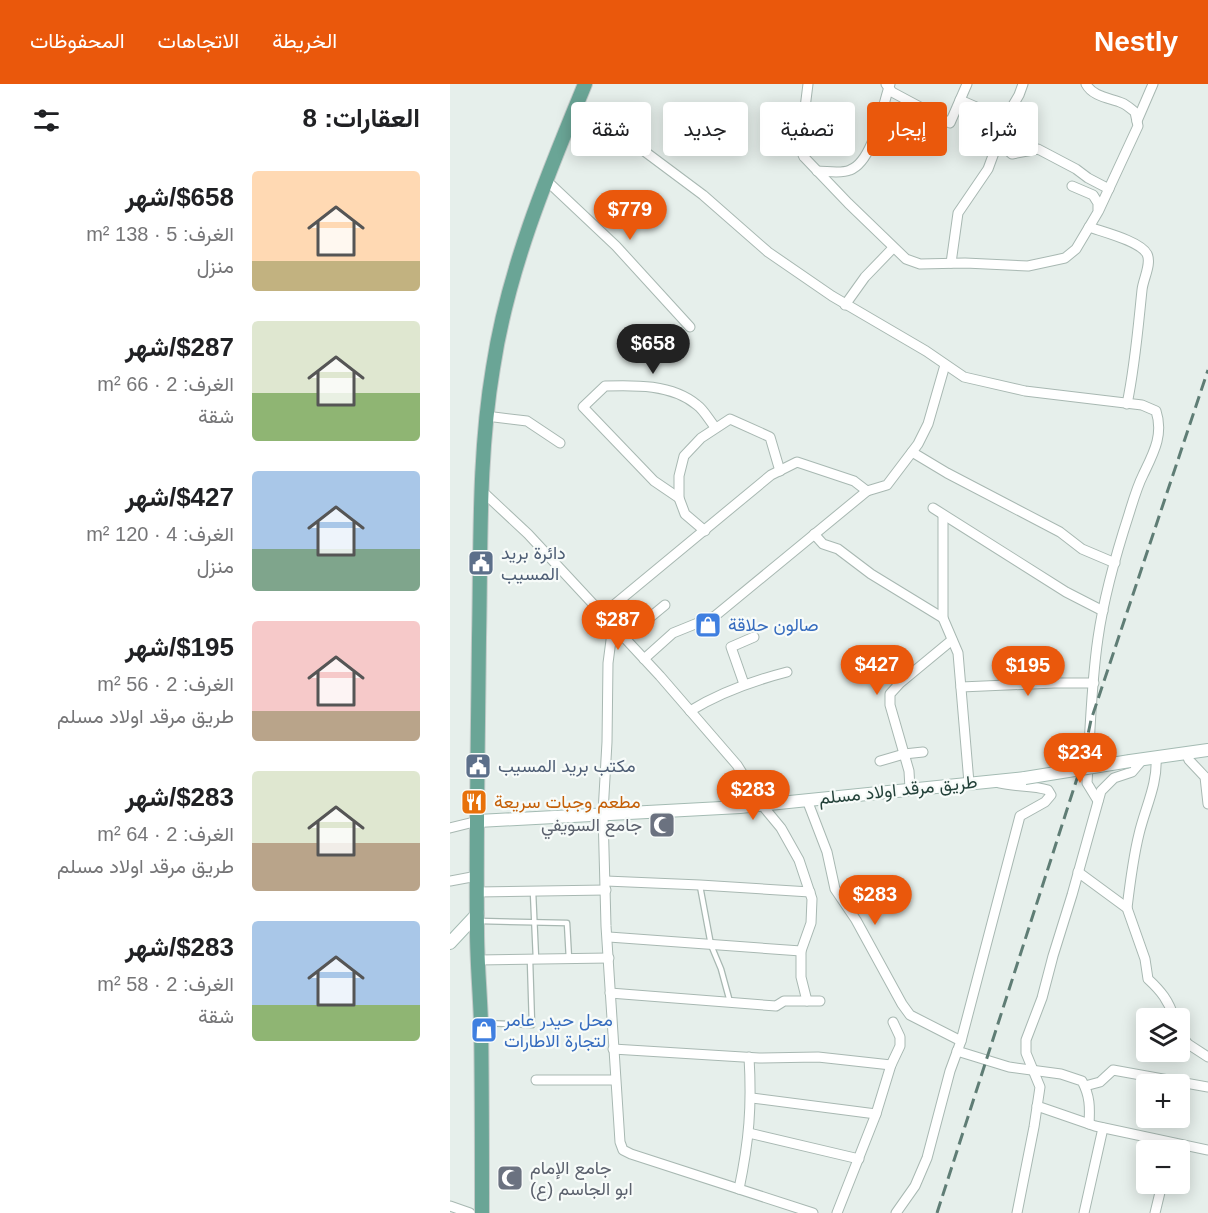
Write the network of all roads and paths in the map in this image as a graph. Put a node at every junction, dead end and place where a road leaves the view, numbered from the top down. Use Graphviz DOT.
graph roads {
  1 [pos="585,84"];
  2 [pos="808,84"];
  3 [pos="967,84"];
  4 [pos="1023,84"];
  5 [pos="1086,84"];
  6 [pos="1153,84"];
  7 [pos="888,85"];
  8 [pos="960,100"];
  9 [pos="578,102"];
  10 [pos="965,102"];
  11 [pos="1014,102"];
  12 [pos="571,118"];
  13 [pos="1137,121"];
  14 [pos="1038,149"];
  15 [pos="651,156"];
  16 [pos="994,156"];
  17 [pos="817,171"];
  18 [pos="546,180"];
  19 [pos="1072,186"];
  20 [pos="1109,189"];
  21 [pos="1098,212"];
  22 [pos="1089,227"];
  23 [pos="893,248"];
  24 [pos="951,263"];
  25 [pos="846,305"];
  26 [pos="690,327"];
  27 [pos="945,365"];
  28 [pos="1127,404"];
  29 [pos="486,416"];
  30 [pos="715,427"];
  31 [pos="560,443"];
  32 [pos="912,452"];
  33 [pos="780,471"];
  34 [pos="482,491"];
  35 [pos="867,491"];
  36 [pos="679,498"];
  37 [pos="933,508"];
  38 [pos="943,515"];
  39 [pos="705,531"];
  40 [pos="814,534"];
  41 [pos="1114,563"];
  42 [pos="665,605"];
  43 [pos="1103,611"];
  44 [pos="603,614"];
  45 [pos="943,618"];
  46 [pos="613,625"];
  47 [pos="754,637"];
  48 [pos="625,638"];
  49 [pos="952,640"];
  50 [pos="644,659"];
  51 [pos="787,672"];
  52 [pos="1094,683"];
  53 [pos="744,684"];
  54 [pos="961,687"];
  55 [pos="690,711"];
  56 [pos="1208,750"];
  57 [pos="923,752"];
  58 [pos="1186,753"];
  59 [pos="904,754"];
  60 [pos="1143,759"];
  61 [pos="880,761"];
  62 [pos="991,781"];
  63 [pos="969,783"];
  64 [pos="910,789"];
  65 [pos="807,800"];
  66 [pos="1098,801"];
  67 [pos="1208,804"];
  68 [pos="762,805"];
  69 [pos="603,813"];
  70 [pos="478,821"];
  71 [pos="450,828"];
  72 [pos="1078,872"];
  73 [pos="477,876"];
  74 [pos="450,881"];
  75 [pos="700,885"];
  76 [pos="606,886"];
  77 [pos="477,892"];
  78 [pos="533,892"];
  79 [pos="810,892"];
  80 [pos="1127,908"];
  81 [pos="477,917"];
  82 [pos="534,923"];
  83 [pos="609,937"];
  84 [pos="450,943"];
  85 [pos="711,945"];
  86 [pos="801,951"];
  87 [pos="609,958"];
  88 [pos="533,959"];
  89 [pos="569,959"];
  90 [pos="478,960"];
  91 [pos="610,993"];
  92 [pos="807,1001"];
  93 [pos="820,1001"];
  94 [pos="730,1002"];
  95 [pos="1171,1008"];
  96 [pos="893,1022"];
  97 [pos="481,1023"];
  98 [pos="961,1041"];
  99 [pos="1190,1045"];
  100 [pos="613,1048"];
  101 [pos="957,1051"];
  102 [pos="749,1057"];
  103 [pos="1208,1057"];
  104 [pos="891,1065"];
  105 [pos="1033,1071"];
  106 [pos="536,1080"];
  107 [pos="615,1080"];
  108 [pos="1085,1086"];
  109 [pos="1208,1087"];
  110 [pos="752,1098"];
  111 [pos="1037,1106"];
  112 [pos="876,1114"];
  113 [pos="1089,1124"];
  114 [pos="1103,1128"];
  115 [pos="749,1133"];
  116 [pos="1148,1140"];
  117 [pos="1190,1148"];
  118 [pos="1208,1150"];
  119 [pos="859,1160"];
  120 [pos="739,1189"];
  121 [pos="1160,1194"];
  122 [pos="450,1206"];
  123 [pos="470,1213"];
  124 [pos="482,1213"];
  125 [pos="813,1213"];
  126 [pos="837,1213"];
  127 [pos="896,1213"];
  128 [pos="1017,1213"];
  129 [pos="1084,1213"];
  130 [pos="1155,1213"];
  1 -- 9 [label="main road"];
  2 -- 17 [label="street"];
  3 -- 8 [label="street"];
  4 -- 11 [label="street"];
  5 -- 13 [label="street"];
  6 -- 13 [label="street"];
  7 -- 8 [label="street"];
  7 -- 17 [label="street"];
  8 -- 10 [label="street"];
  12 -- 18 [label="main road"];
  13 -- 20 [label="street"];
  14 -- 20 [label="street"];
  15 -- 25 [label="street"];
  16 -- 24 [label="street"];
  17 -- 23 [label="street"];
  18 -- 26 [label="street"];
  18 -- 29 [label="main road"];
  19 -- 21 [label="street"];
  20 -- 21 [label="street"];
  21 -- 22 [label="street"];
  22 -- 24 [label="street"];
  22 -- 28 [label="street"];
  23 -- 24 [label="street"];
  23 -- 25 [label="street"];
  25 -- 27 [label="street"];
  27 -- 28 [label="street"];
  27 -- 32 [label="street"];
  28 -- 41 [label="street"];
  29 -- 31 [label="street"];
  29 -- 34 [label="main road"];
  30 -- 33 [label="street"];
  30 -- 36 [label="street"];
  30 -- 36 [label="street"];
  32 -- 35 [label="street"];
  32 -- 41 [label="street"];
  33 -- 35 [label="street"];
  33 -- 39 [label="street"];
  34 -- 44 [label="street"];
  34 -- 70 [label="main road"];
  35 -- 40 [label="street"];
  36 -- 39 [label="street"];
  37 -- 38 [label="street"];
  38 -- 43 [label="street"];
  38 -- 45 [label="street"];
  39 -- 44 [label="street"];
  40 -- 45 [label="street"];
  40 -- 50 [label="street"];
  41 -- 43 [label="street"];
  42 -- 48 [label="street"];
  43 -- 52 [label="street"];
  44 -- 46 [label="street"];
  45 -- 49 [label="street"];
  46 -- 48 [label="street"];
  46 -- 69 [label="street"];
  47 -- 53 [label="street"];
  48 -- 50 [label="street"];
  49 -- 54 [label="street"];
  49 -- 59 [label="street"];
  50 -- 55 [label="street"];
  51 -- 53 [label="street"];
  52 -- 54 [label="street"];
  52 -- 66 [label="street"];
  53 -- 55 [label="street"];
  54 -- 63 [label="street"];
  55 -- 68 [label="street"];
  56 -- 58 [label="street, طريق مرقد اولاد مسلم"];
  57 -- 59 [label="street"];
  58 -- 60 [label="street, طريق مرقد اولاد مسلم"];
  58 -- 67 [label="street"];
  59 -- 61 [label="street"];
  59 -- 64 [label="street"];
  60 -- 62 [label="street, طريق مرقد اولاد مسلم, bridge"];
  60 -- 66 [label="street"];
  60 -- 80 [label="street"];
  62 -- 63 [label="street, طريق مرقد اولاد مسلم"];
  62 -- 98 [label="street"];
  63 -- 64 [label="street, طريق مرقد اولاد مسلم"];
  64 -- 65 [label="street, طريق مرقد اولاد مسلم"];
  65 -- 68 [label="street, طريق مرقد اولاد مسلم"];
  65 -- 98 [label="street"];
  66 -- 72 [label="street"];
  68 -- 69 [label="street, طريق مرقد اولاد مسلم"];
  68 -- 79 [label="street"];
  69 -- 70 [label="street, طريق مرقد اولاد مسلم"];
  69 -- 76 [label="street"];
  70 -- 71 [label="street"];
  70 -- 73 [label="main road"];
  72 -- 80 [label="street"];
  72 -- 105 [label="street"];
  73 -- 74 [label="street"];
  73 -- 77 [label="main road"];
  75 -- 76 [label="street"];
  75 -- 79 [label="street"];
  75 -- 85 [label="lane"];
  76 -- 78 [label="street"];
  76 -- 83 [label="street"];
  77 -- 78 [label="street"];
  77 -- 81 [label="main road"];
  78 -- 82 [label="lane"];
  79 -- 86 [label="street"];
  80 -- 95 [label="street"];
  81 -- 82 [label="lane"];
  81 -- 84 [label="street"];
  81 -- 90 [label="main road"];
  82 -- 88 [label="lane"];
  82 -- 89 [label="lane"];
  83 -- 85 [label="street"];
  83 -- 87 [label="street"];
  85 -- 86 [label="street"];
  85 -- 94 [label="lane"];
  86 -- 92 [label="street"];
  87 -- 89 [label="street"];
  87 -- 91 [label="street"];
  88 -- 89 [label="street"];
  88 -- 90 [label="street"];
  88 -- 97 [label="lane"];
  90 -- 97 [label="main road"];
  91 -- 94 [label="street"];
  91 -- 100 [label="street"];
  92 -- 93 [label="street"];
  92 -- 94 [label="street"];
  96 -- 104 [label="street"];
  97 -- 124 [label="main road"];
  98 -- 101 [label="street"];
  99 -- 103 [label="street"];
  100 -- 102 [label="street"];
  100 -- 107 [label="street"];
  101 -- 105 [label="street"];
  101 -- 127 [label="street"];
  102 -- 104 [label="street"];
  102 -- 110 [label="street"];
  104 -- 112 [label="street"];
  105 -- 108 [label="street"];
  105 -- 111 [label="street"];
  106 -- 107 [label="street"];
  107 -- 120 [label="street"];
  108 -- 109 [label="street"];
  108 -- 113 [label="street"];
  110 -- 112 [label="street"];
  110 -- 115 [label="street"];
  111 -- 113 [label="street"];
  111 -- 128 [label="street"];
  112 -- 119 [label="street"];
  113 -- 114 [label="street"];
  114 -- 116 [label="street"];
  114 -- 129 [label="street"];
  115 -- 119 [label="street"];
  115 -- 120 [label="street"];
  117 -- 118 [label="street"];
  119 -- 126 [label="street"];
  120 -- 125 [label="street"];
  121 -- 130 [label="street"];
  122 -- 123 [label="street"];
}
